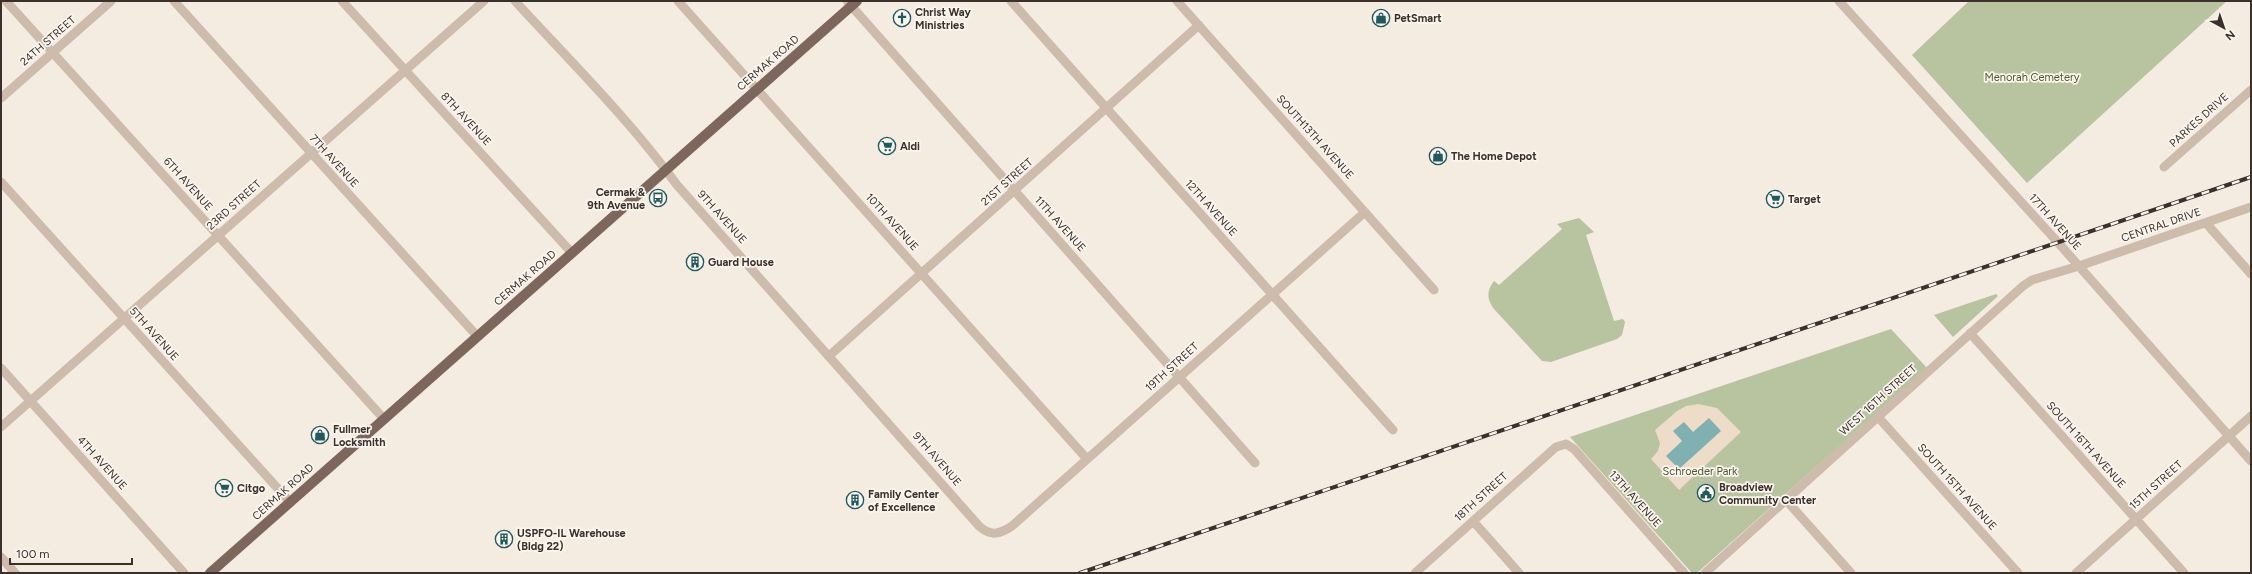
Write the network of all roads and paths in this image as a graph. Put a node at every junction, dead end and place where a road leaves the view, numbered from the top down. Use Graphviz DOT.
graph roads {
  1 [pos="6,1"];
  2 [pos="111,1"];
  3 [pos="174,1"];
  4 [pos="342,1"];
  5 [pos="484,1"];
  6 [pos="515,1"];
  7 [pos="678,1"];
  8 [pos="1011,1"];
  9 [pos="1177,1"];
  10 [pos="1839,1"];
  11 [pos="852,3"];
  12 [pos="1199,25"];
  13 [pos="53,52"];
  14 [pos="405,70"];
  15 [pos="757,88"];
  16 [pos="2251,90"];
  17 [pos="1,98"];
  18 [pos="1106,108"];
  19 [pos="311,153"];
  20 [pos="2164,167"];
  21 [pos="666,170"];
  22 [pos="1,182"];
  23 [pos="1015,191"];
  24 [pos="2251,207"];
  25 [pos="1365,212"];
  26 [pos="2206,223"];
  27 [pos="218,236"];
  28 [pos="572,253"];
  29 [pos="2078,266"];
  30 [pos="922,274"];
  31 [pos="2251,274"];
  32 [pos="1434,290"];
  33 [pos="1272,295"];
  34 [pos="124,318"];
  35 [pos="1970,333"];
  36 [pos="477,336"];
  37 [pos="829,356"];
  38 [pos="1,368"];
  39 [pos="1179,377"];
  40 [pos="30,401"];
  41 [pos="2251,416"];
  42 [pos="1878,417"];
  43 [pos="384,419"];
  44 [pos="1,427"];
  45 [pos="1393,430"];
  46 [pos="2228,436"];
  47 [pos="1566,444"];
  48 [pos="1088,459"];
  49 [pos="2251,461"];
  50 [pos="1255,463"];
  51 [pos="1786,500"];
  52 [pos="290,502"];
  53 [pos="2136,519"];
  54 [pos="1473,521"];
  55 [pos="993,534"];
  56 [pos="1,557"];
  57 [pos="16,573"];
  58 [pos="184,573"];
  59 [pos="210,573"];
  60 [pos="1415,573"];
  61 [pos="1519,573"];
  62 [pos="1684,573"];
  63 [pos="1705,573"];
  64 [pos="1851,573"];
  65 [pos="2018,573"];
  66 [pos="2076,573"];
  67 [pos="2184,573"];
  1 -- 13 [label="street, 6TH AVENUE"];
  2 -- 13 [label="street, 24TH STREET"];
  3 -- 19 [label="street, 7TH AVENUE"];
  4 -- 14 [label="street, 8TH AVENUE"];
  5 -- 14 [label="street, 23RD STREET"];
  6 -- 21 [label="street, 9TH AVENUE"];
  7 -- 15 [label="street, 10TH AVENUE"];
  8 -- 18 [label="street, 12TH AVENUE"];
  9 -- 12 [label="street, SOUTH13TH AVENUE"];
  10 -- 29 [label="street, 17TH AVENUE"];
  11 -- 15 [label="main road, CERMAK ROAD"];
  11 -- 23 [label="street, 11TH AVENUE"];
  12 -- 18 [label="street, 21ST STREET"];
  12 -- 25 [label="street, SOUTH13TH AVENUE"];
  13 -- 17 [label="street, 24TH STREET"];
  13 -- 27 [label="street, 6TH AVENUE"];
  14 -- 19 [label="street, 23RD STREET"];
  14 -- 28 [label="street, 8TH AVENUE"];
  15 -- 21 [label="main road, CERMAK ROAD"];
  15 -- 30 [label="street, 10TH AVENUE"];
  16 -- 20 [label="street, PARKES DRIVE"];
  18 -- 23 [label="street, 21ST STREET"];
  18 -- 33 [label="street, 12TH AVENUE"];
  19 -- 27 [label="street, 23RD STREET"];
  19 -- 36 [label="street, 7TH AVENUE"];
  21 -- 28 [label="main road, CERMAK ROAD"];
  21 -- 37 [label="street, 9TH AVENUE"];
  22 -- 34 [label="street, 5TH AVENUE"];
  23 -- 30 [label="street, 21ST STREET"];
  23 -- 39 [label="street, 11TH AVENUE"];
  24 -- 26 [label="street, CENTRAL DRIVE"];
  25 -- 32 [label="street, SOUTH13TH AVENUE"];
  25 -- 33 [label="street, 19TH STREET"];
  26 -- 29 [label="street, CENTRAL DRIVE"];
  26 -- 31 [label="street"];
  27 -- 34 [label="street, 23RD STREET"];
  27 -- 43 [label="street, 6TH AVENUE"];
  28 -- 36 [label="main road, CERMAK ROAD"];
  29 -- 35 [label="street, WEST 16TH STREET"];
  29 -- 46 [label="street, 17TH AVENUE"];
  30 -- 37 [label="street, 21ST STREET"];
  30 -- 48 [label="street, 10TH AVENUE"];
  33 -- 39 [label="street, 19TH STREET"];
  33 -- 45 [label="street, 12TH AVENUE"];
  34 -- 40 [label="street, 23RD STREET"];
  34 -- 52 [label="street, 5TH AVENUE"];
  35 -- 42 [label="street, WEST 16TH STREET"];
  35 -- 53 [label="street, SOUTH 16TH AVENUE"];
  36 -- 43 [label="main road, CERMAK ROAD"];
  37 -- 55 [label="street, 9TH AVENUE"];
  38 -- 40 [label="street, 4TH AVENUE"];
  39 -- 48 [label="street, 19TH STREET"];
  39 -- 50 [label="street, 11TH AVENUE"];
  40 -- 44 [label="street, 23RD STREET"];
  40 -- 58 [label="street, 4TH AVENUE"];
  41 -- 46 [label="street, 15TH STREET"];
  42 -- 51 [label="street, WEST 16TH STREET"];
  42 -- 65 [label="street, SOUTH 15TH AVENUE"];
  43 -- 52 [label="main road, CERMAK ROAD"];
  46 -- 49 [label="street, 17TH AVENUE"];
  46 -- 53 [label="street, 15TH STREET"];
  47 -- 54 [label="street, 18TH STREET"];
  47 -- 62 [label="street, 13TH AVENUE"];
  48 -- 55 [label="street, 19TH STREET"];
  51 -- 63 [label="street, WEST 16TH STREET"];
  51 -- 64 [label="street"];
  52 -- 59 [label="main road, CERMAK ROAD"];
  53 -- 66 [label="street, 15TH STREET"];
  53 -- 67 [label="street, SOUTH 16TH AVENUE"];
  54 -- 60 [label="street, 18TH STREET"];
  54 -- 61 [label="street"];
  56 -- 57 [label="street"];
}
